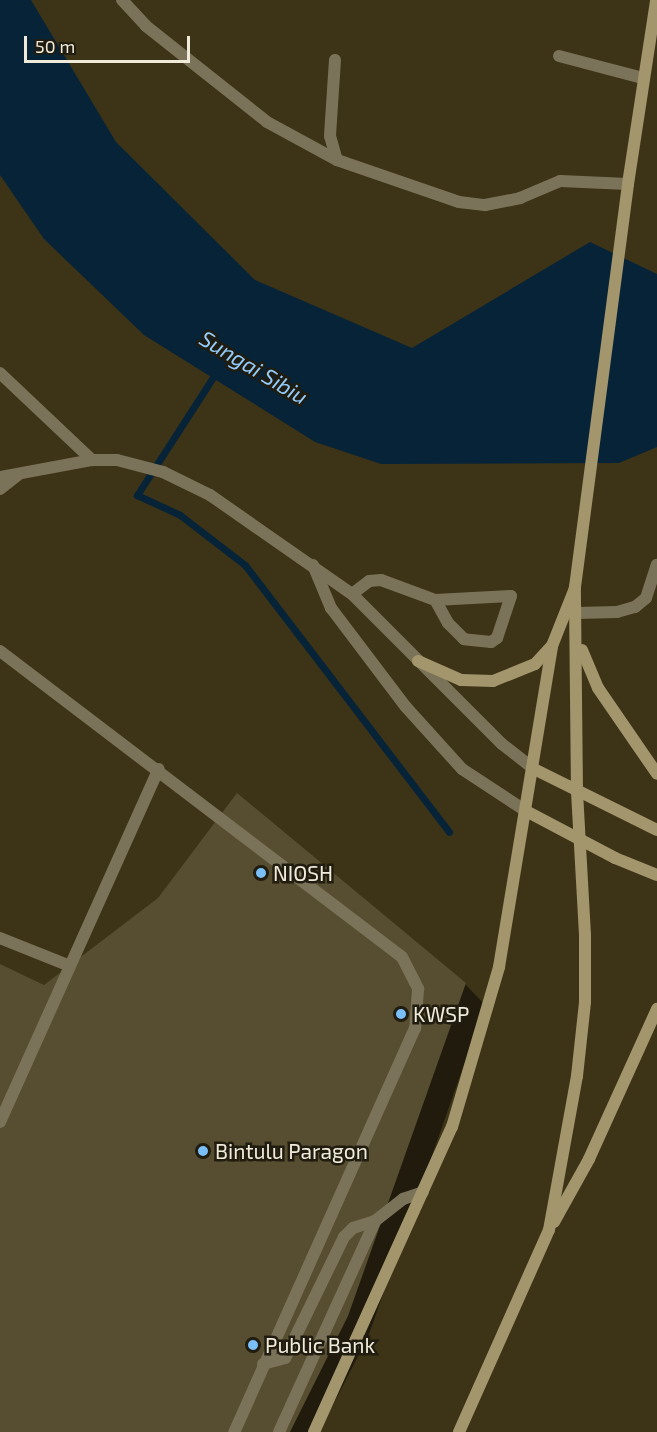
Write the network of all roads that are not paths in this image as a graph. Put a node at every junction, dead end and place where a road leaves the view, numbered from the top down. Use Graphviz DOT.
graph roads {
  1 [pos="122,0"];
  2 [pos="656,6"];
  3 [pos="559,56"];
  4 [pos="335,60"];
  5 [pos="643,78"];
  6 [pos="337,160"];
  7 [pos="628,184"];
  8 [pos="0,373"];
  9 [pos="92,460"];
  10 [pos="19,474"];
  11 [pos="0,477"];
  12 [pos="0,489"];
  13 [pos="312,564"];
  14 [pos="657,565"];
  15 [pos="575,587"];
  16 [pos="352,594"];
  17 [pos="435,600"];
  18 [pos="577,613"];
  19 [pos="578,638"];
  20 [pos="552,646"];
  21 [pos="0,651"];
  22 [pos="418,662"];
  23 [pos="534,769"];
  24 [pos="159,770"];
  25 [pos="657,774"];
  26 [pos="577,792"];
  27 [pos="526,811"];
  28 [pos="657,830"];
  29 [pos="579,839"];
  30 [pos="657,875"];
  31 [pos="0,938"];
  32 [pos="70,966"];
  33 [pos="657,1010"];
  34 [pos="0,1122"];
  35 [pos="423,1192"];
  36 [pos="375,1221"];
  37 [pos="549,1230"];
  38 [pos="263,1364"];
  39 [pos="234,1432"];
  40 [pos="279,1432"];
  41 [pos="314,1432"];
  42 [pos="459,1432"];
  1 -- 6 [label="street"];
  2 -- 5 [label="main road"];
  3 -- 5 [label="street"];
  4 -- 6 [label="street"];
  5 -- 7 [label="main road"];
  6 -- 7 [label="street"];
  7 -- 15 [label="main road"];
  8 -- 9 [label="street"];
  9 -- 10 [label="street"];
  9 -- 13 [label="street"];
  10 -- 11 [label="street"];
  10 -- 12 [label="street"];
  13 -- 16 [label="street"];
  13 -- 27 [label="street"];
  14 -- 18 [label="street"];
  15 -- 18 [label="main road"];
  15 -- 20 [label="main road"];
  16 -- 17 [label="street"];
  16 -- 22 [label="street"];
  17 -- 17 [label="street"];
  18 -- 19 [label="main road"];
  19 -- 25 [label="main road"];
  19 -- 26 [label="main road"];
  20 -- 22 [label="main road"];
  20 -- 23 [label="main road"];
  21 -- 24 [label="street"];
  22 -- 23 [label="street"];
  23 -- 26 [label="main road"];
  23 -- 27 [label="main road"];
  24 -- 32 [label="street"];
  24 -- 38 [label="street"];
  26 -- 28 [label="main road"];
  26 -- 29 [label="main road"];
  27 -- 29 [label="main road"];
  27 -- 35 [label="main road"];
  29 -- 30 [label="main road"];
  29 -- 37 [label="main road"];
  31 -- 32 [label="street"];
  32 -- 34 [label="street"];
  33 -- 37 [label="main road"];
  35 -- 36 [label="street"];
  35 -- 41 [label="main road"];
  36 -- 38 [label="street"];
  36 -- 40 [label="street"];
  37 -- 42 [label="main road"];
  38 -- 39 [label="street"];
}
